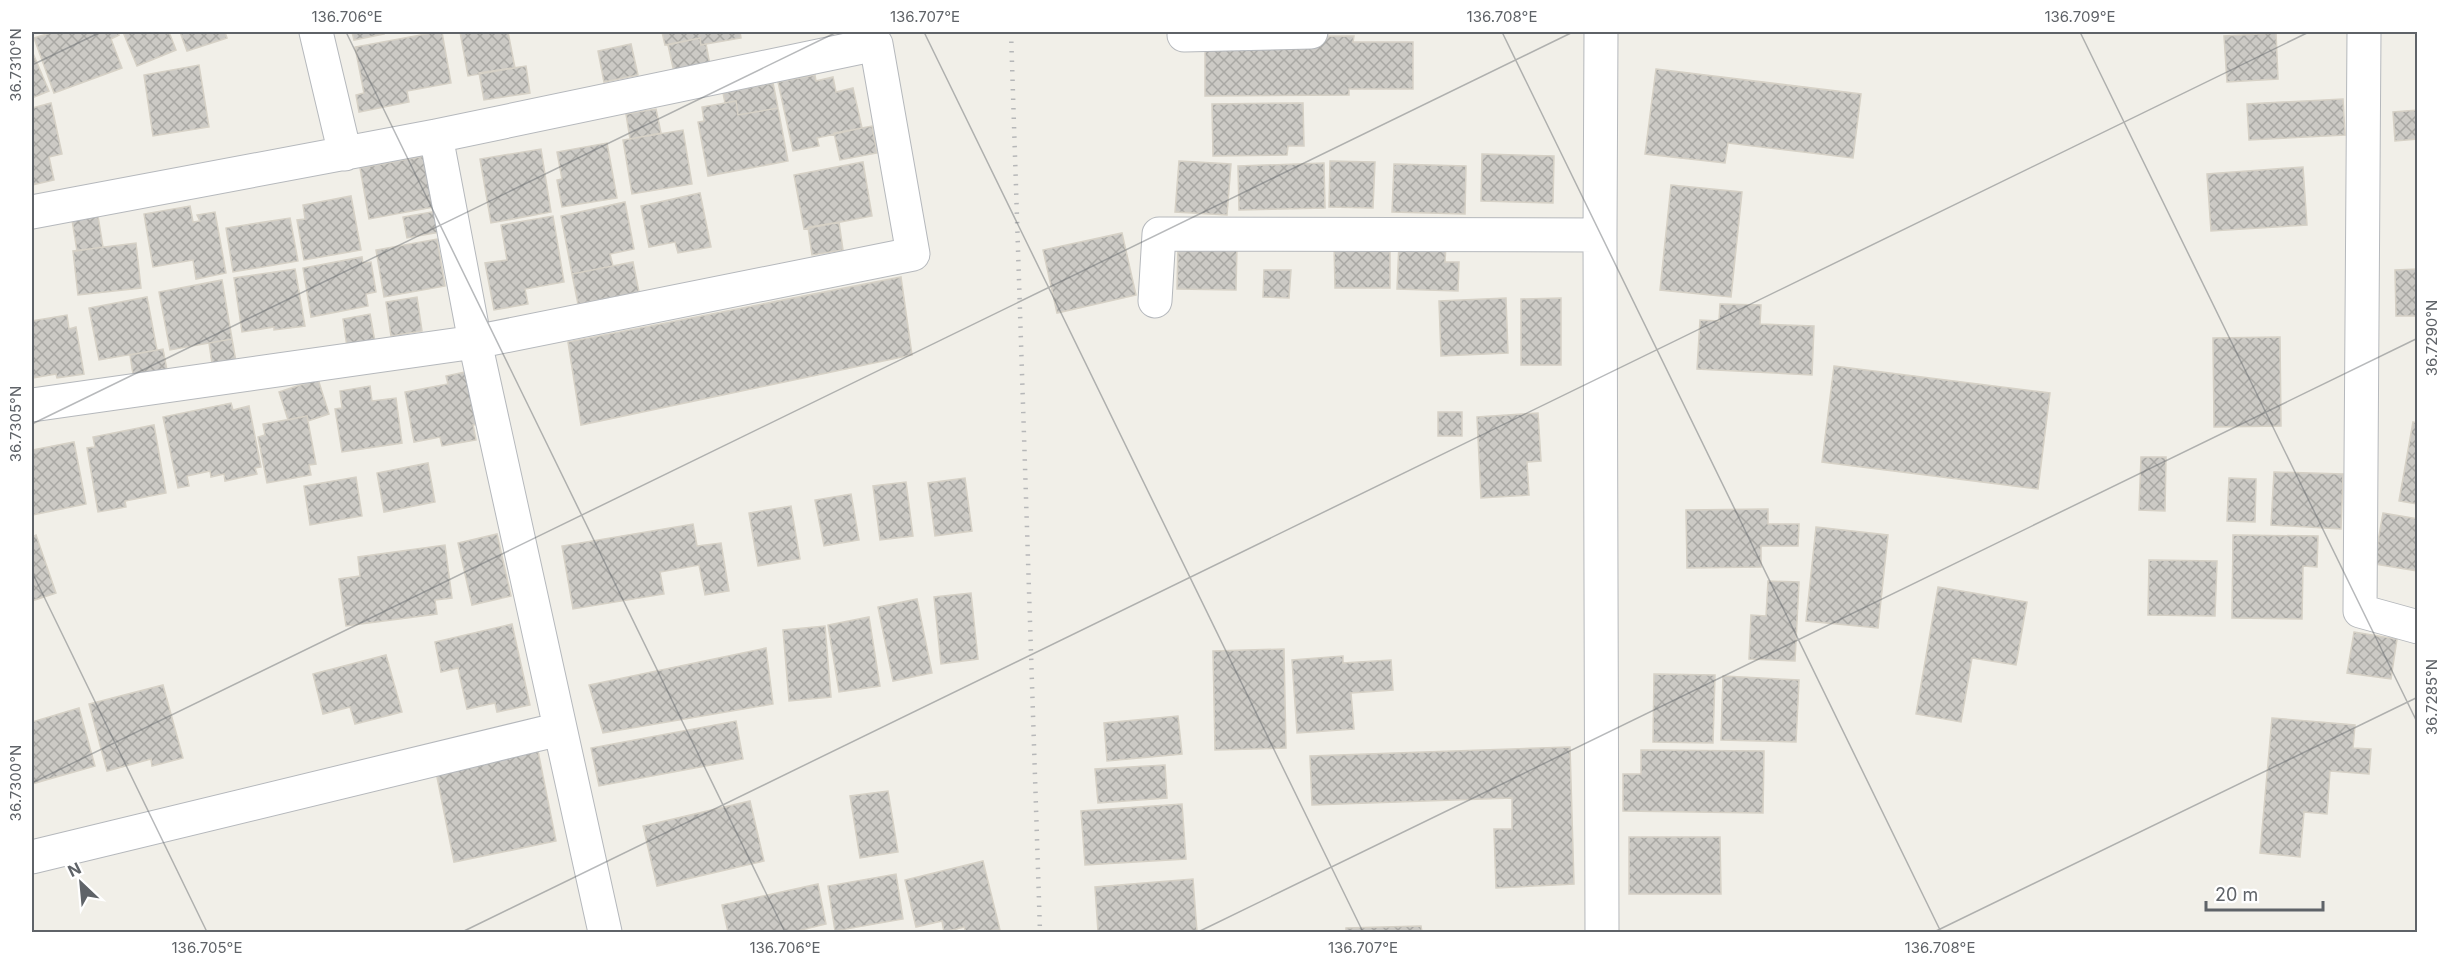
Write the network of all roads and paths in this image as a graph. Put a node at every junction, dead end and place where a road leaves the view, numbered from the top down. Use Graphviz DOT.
graph roads {
  1 [pos="316,32"];
  2 [pos="1311,32"];
  3 [pos="1601,32"];
  4 [pos="2364,32"];
  5 [pos="1184,35"];
  6 [pos="436,136"];
  7 [pos="345,154"];
  8 [pos="32,212"];
  9 [pos="1600,235"];
  10 [pos="1155,301"];
  11 [pos="475,342"];
  12 [pos="32,405"];
  13 [pos="2418,627"];
  14 [pos="560,729"];
  15 [pos="32,857"];
  16 [pos="604,933"];
  17 [pos="1602,933"];
  1 -- 7 [label="street"];
  2 -- 5 [label="street"];
  3 -- 9 [label="street"];
  4 -- 13 [label="street"];
  6 -- 7 [label="street"];
  6 -- 11 [label="street"];
  6 -- 11 [label="street"];
  7 -- 8 [label="street"];
  9 -- 10 [label="street"];
  9 -- 17 [label="street"];
  11 -- 12 [label="street"];
  11 -- 14 [label="street"];
  14 -- 15 [label="street"];
  14 -- 16 [label="street"];
}
